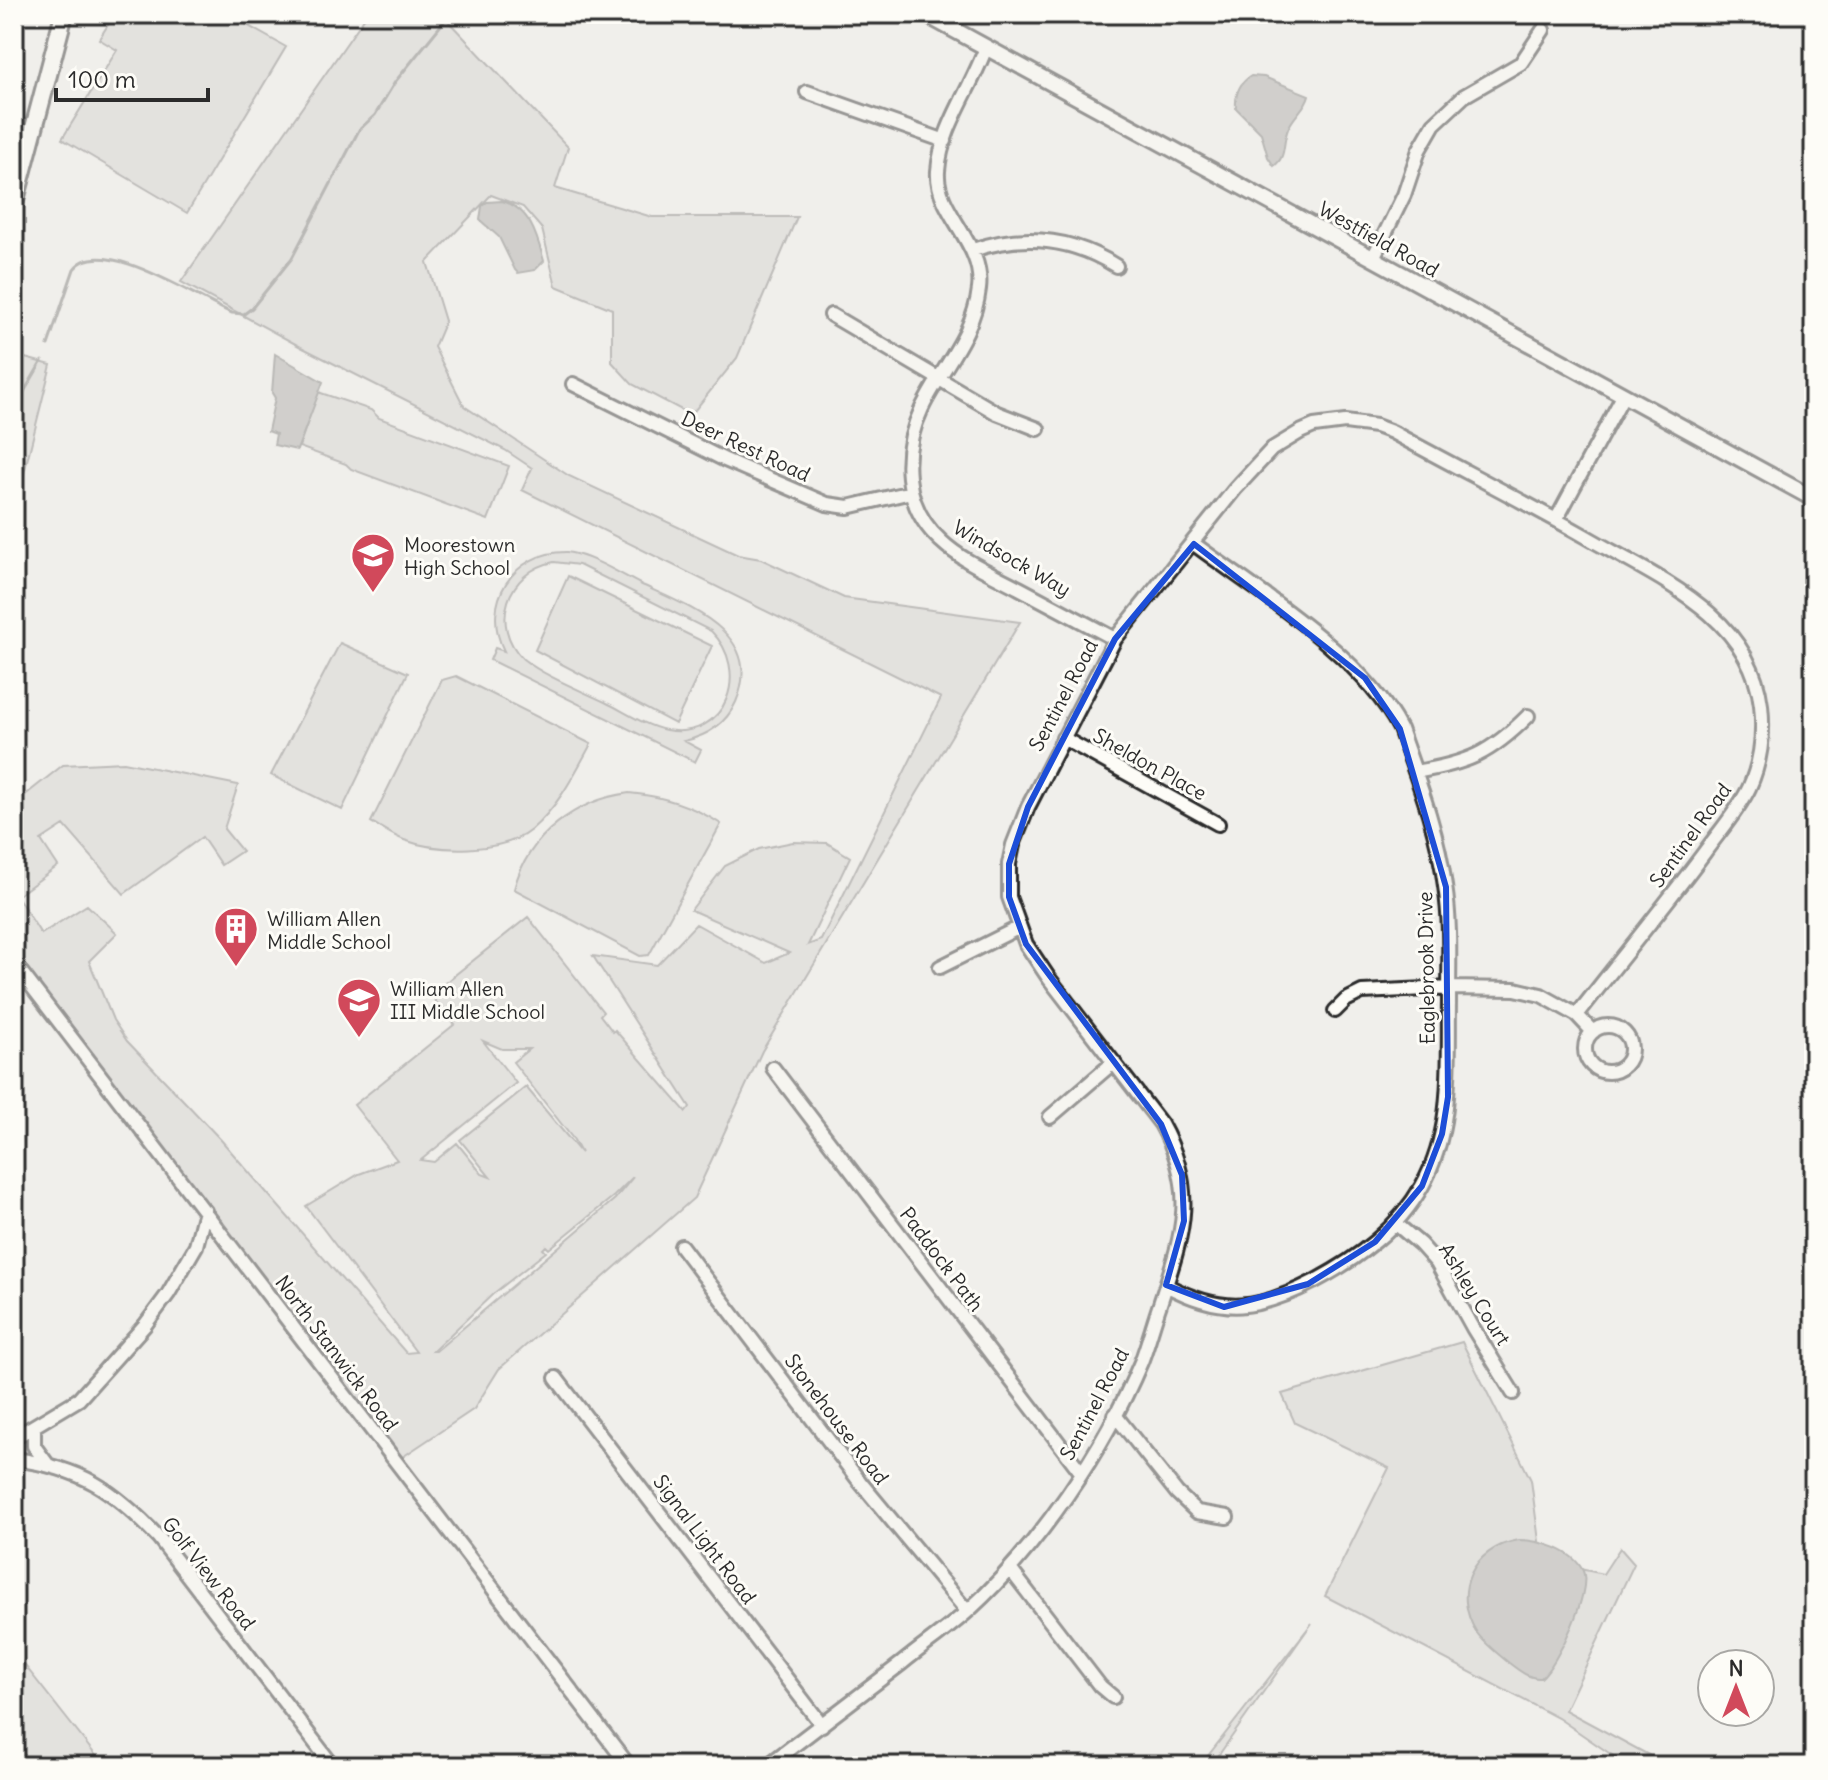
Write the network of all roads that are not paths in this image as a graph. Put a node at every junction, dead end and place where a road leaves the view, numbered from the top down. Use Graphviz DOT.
graph roads {
  1 [pos="64,14"];
  2 [pos="925,14"];
  3 [pos="1543,30"];
  4 [pos="986,47"];
  5 [pos="807,92"];
  6 [pos="945,141"];
  7 [pos="14,204"];
  8 [pos="973,250"];
  9 [pos="1373,258"];
  10 [pos="1116,266"];
  11 [pos="831,315"];
  12 [pos="938,380"];
  13 [pos="573,384"];
  14 [pos="1623,396"];
  15 [pos="1038,429"];
  16 [pos="911,492"];
  17 [pos="1814,499"];
  18 [pos="1556,520"];
  19 [pos="1194,544"];
  20 [pos="1115,639"];
  21 [pos="1528,716"];
  22 [pos="1063,738"];
  23 [pos="1415,772"];
  24 [pos="1218,824"];
  25 [pos="1018,928"];
  26 [pos="14,963"];
  27 [pos="940,967"];
  28 [pos="1449,988"];
  29 [pos="1335,1011"];
  30 [pos="1577,1015"];
  31 [pos="1593,1032"];
  32 [pos="1114,1062"];
  33 [pos="773,1068"];
  34 [pos="1050,1117"];
  35 [pos="205,1211"];
  36 [pos="1395,1223"];
  37 [pos="681,1246"];
  38 [pos="1166,1285"];
  39 [pos="556,1378"];
  40 [pos="1513,1393"];
  41 [pos="1115,1415"];
  42 [pos="34,1426"];
  43 [pos="14,1438"];
  44 [pos="14,1459"];
  45 [pos="48,1465"];
  46 [pos="1081,1472"];
  47 [pos="1227,1517"];
  48 [pos="1010,1569"];
  49 [pos="967,1611"];
  50 [pos="1113,1697"];
  51 [pos="822,1725"];
  52 [pos="333,1766"];
  53 [pos="629,1766"];
  54 [pos="767,1766"];
  1 -- 7 [label="main road"];
  2 -- 4 [label="street, Westfield Road"];
  3 -- 9 [label="street"];
  4 -- 6 [label="street, Windsock Way"];
  4 -- 9 [label="street, Westfield Road"];
  5 -- 6 [label="street"];
  6 -- 8 [label="street, Windsock Way"];
  8 -- 10 [label="street"];
  8 -- 12 [label="street, Windsock Way"];
  9 -- 14 [label="street, Westfield Road"];
  11 -- 12 [label="street"];
  12 -- 15 [label="street"];
  12 -- 16 [label="street, Windsock Way"];
  13 -- 16 [label="street, Deer Rest Road"];
  14 -- 17 [label="street, Westfield Road"];
  14 -- 18 [label="street"];
  16 -- 20 [label="street, Windsock Way"];
  18 -- 19 [label="street, Sentinel Road"];
  18 -- 30 [label="street, Sentinel Road"];
  19 -- 20 [label="street, Sentinel Road"];
  19 -- 23 [label="street, Eaglebrook Drive"];
  20 -- 22 [label="street, Sentinel Road"];
  21 -- 23 [label="street"];
  22 -- 24 [label="street, Sheldon Place"];
  22 -- 25 [label="street, Sentinel Road"];
  23 -- 28 [label="street, Eaglebrook Drive"];
  25 -- 27 [label="street"];
  25 -- 32 [label="street, Sentinel Road"];
  26 -- 35 [label="street, North Stanwick Road"];
  28 -- 29 [label="street"];
  28 -- 30 [label="street"];
  28 -- 36 [label="street, Eaglebrook Drive"];
  30 -- 31 [label="street"];
  32 -- 34 [label="street"];
  32 -- 38 [label="street, Sentinel Road"];
  33 -- 46 [label="street, Paddock Path"];
  35 -- 42 [label="street"];
  35 -- 53 [label="street, North Stanwick Road"];
  36 -- 38 [label="street, Eaglebrook Drive"];
  36 -- 40 [label="street, Ashley Court"];
  37 -- 49 [label="street, Stonehouse Road"];
  38 -- 41 [label="street, Sentinel Road"];
  39 -- 51 [label="street, Signal Light Road"];
  41 -- 46 [label="street, Sentinel Road"];
  41 -- 47 [label="street"];
  42 -- 43 [label="street"];
  42 -- 45 [label="street"];
  44 -- 45 [label="street, Golf View Road"];
  45 -- 52 [label="street, Golf View Road"];
  46 -- 48 [label="street, Sentinel Road"];
  48 -- 49 [label="street, Sentinel Road"];
  48 -- 50 [label="street"];
  49 -- 51 [label="street, Sentinel Road"];
  51 -- 54 [label="street, Sentinel Road"];
}
